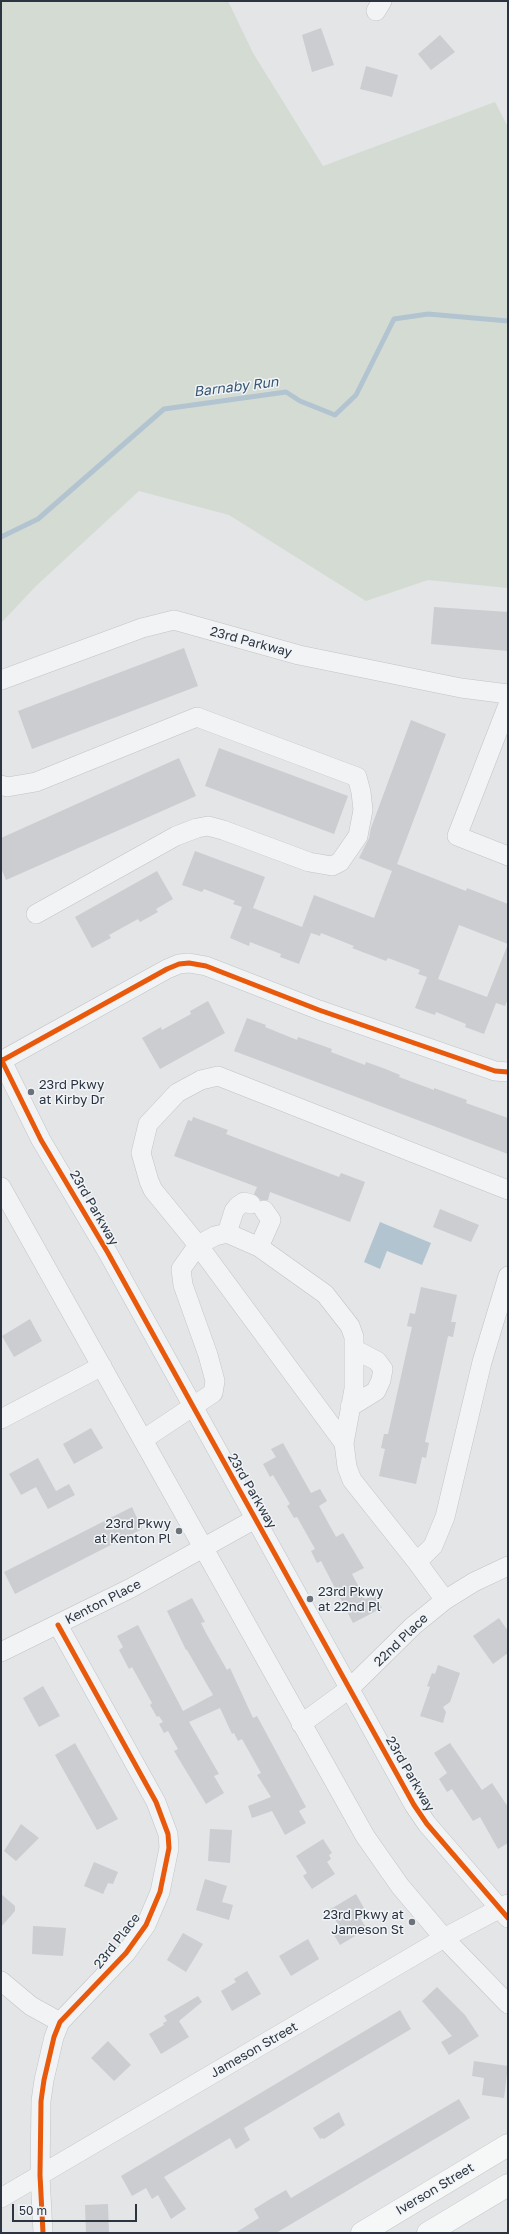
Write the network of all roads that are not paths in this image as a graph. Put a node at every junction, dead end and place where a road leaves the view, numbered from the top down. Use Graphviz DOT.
graph roads {
  1 [pos="1,680"];
  2 [pos="508,694"];
  3 [pos="508,705"];
  4 [pos="1,785"];
  5 [pos="508,856"];
  6 [pos="36,914"];
  7 [pos="1,1060"];
  8 [pos="508,1072"];
  9 [pos="508,1190"];
  10 [pos="3,1195"];
  11 [pos="227,1233"];
  12 [pos="198,1245"];
  13 [pos="259,1246"];
  14 [pos="508,1276"];
  15 [pos="354,1349"];
  16 [pos="102,1366"];
  17 [pos="350,1407"];
  18 [pos="193,1409"];
  19 [pos="1,1419"];
  20 [pos="144,1439"];
  21 [pos="344,1443"];
  22 [pos="255,1519"];
  23 [pos="203,1548"];
  24 [pos="417,1562"];
  25 [pos="508,1566"];
  26 [pos="445,1600"];
  27 [pos="58,1626"];
  28 [pos="1,1652"];
  29 [pos="349,1689"];
  30 [pos="301,1724"];
  31 [pos="505,1910"];
  32 [pos="444,1938"];
  33 [pos="1,1981"];
  34 [pos="508,2004"];
  35 [pos="60,2022"];
  36 [pos="508,2145"];
  37 [pos="40,2175"];
  38 [pos="508,2185"];
  39 [pos="1,2198"];
  40 [pos="44,2233"];
  41 [pos="362,2233"];
  42 [pos="428,2233"];
  1 -- 2 [label="street, 23rd Parkway"];
  3 -- 5 [label="street"];
  4 -- 6 [label="street"];
  7 -- 8 [label="street"];
  7 -- 18 [label="street, 23rd Parkway"];
  9 -- 12 [label="street"];
  10 -- 16 [label="street"];
  11 -- 12 [label="street"];
  11 -- 13 [label="street"];
  11 -- 13 [label="street"];
  12 -- 18 [label="street"];
  12 -- 21 [label="street"];
  13 -- 15 [label="street"];
  14 -- 24 [label="street"];
  15 -- 17 [label="street"];
  15 -- 17 [label="street"];
  16 -- 19 [label="street"];
  16 -- 20 [label="street"];
  17 -- 21 [label="street"];
  18 -- 20 [label="street"];
  18 -- 22 [label="street, 23rd Parkway"];
  20 -- 23 [label="street"];
  21 -- 24 [label="street"];
  22 -- 23 [label="street, Kenton Place"];
  22 -- 29 [label="street, 23rd Parkway"];
  23 -- 27 [label="street, Kenton Place"];
  23 -- 30 [label="street"];
  24 -- 26 [label="street"];
  25 -- 26 [label="street, 22nd Place"];
  26 -- 29 [label="street, 22nd Place"];
  27 -- 28 [label="street, Kenton Place"];
  27 -- 35 [label="street, 23rd Place"];
  29 -- 30 [label="street, 22nd Place"];
  29 -- 31 [label="street, 23rd Parkway"];
  30 -- 32 [label="street"];
  31 -- 32 [label="street, Jameson Street"];
  32 -- 34 [label="street"];
  32 -- 37 [label="street, Jameson Street"];
  33 -- 35 [label="street"];
  35 -- 37 [label="street, 23rd Place"];
  36 -- 41 [label="main road, Iverson Street"];
  37 -- 39 [label="street, Jameson Street"];
  37 -- 40 [label="street, 23rd Place"];
  38 -- 42 [label="main road"];
}
